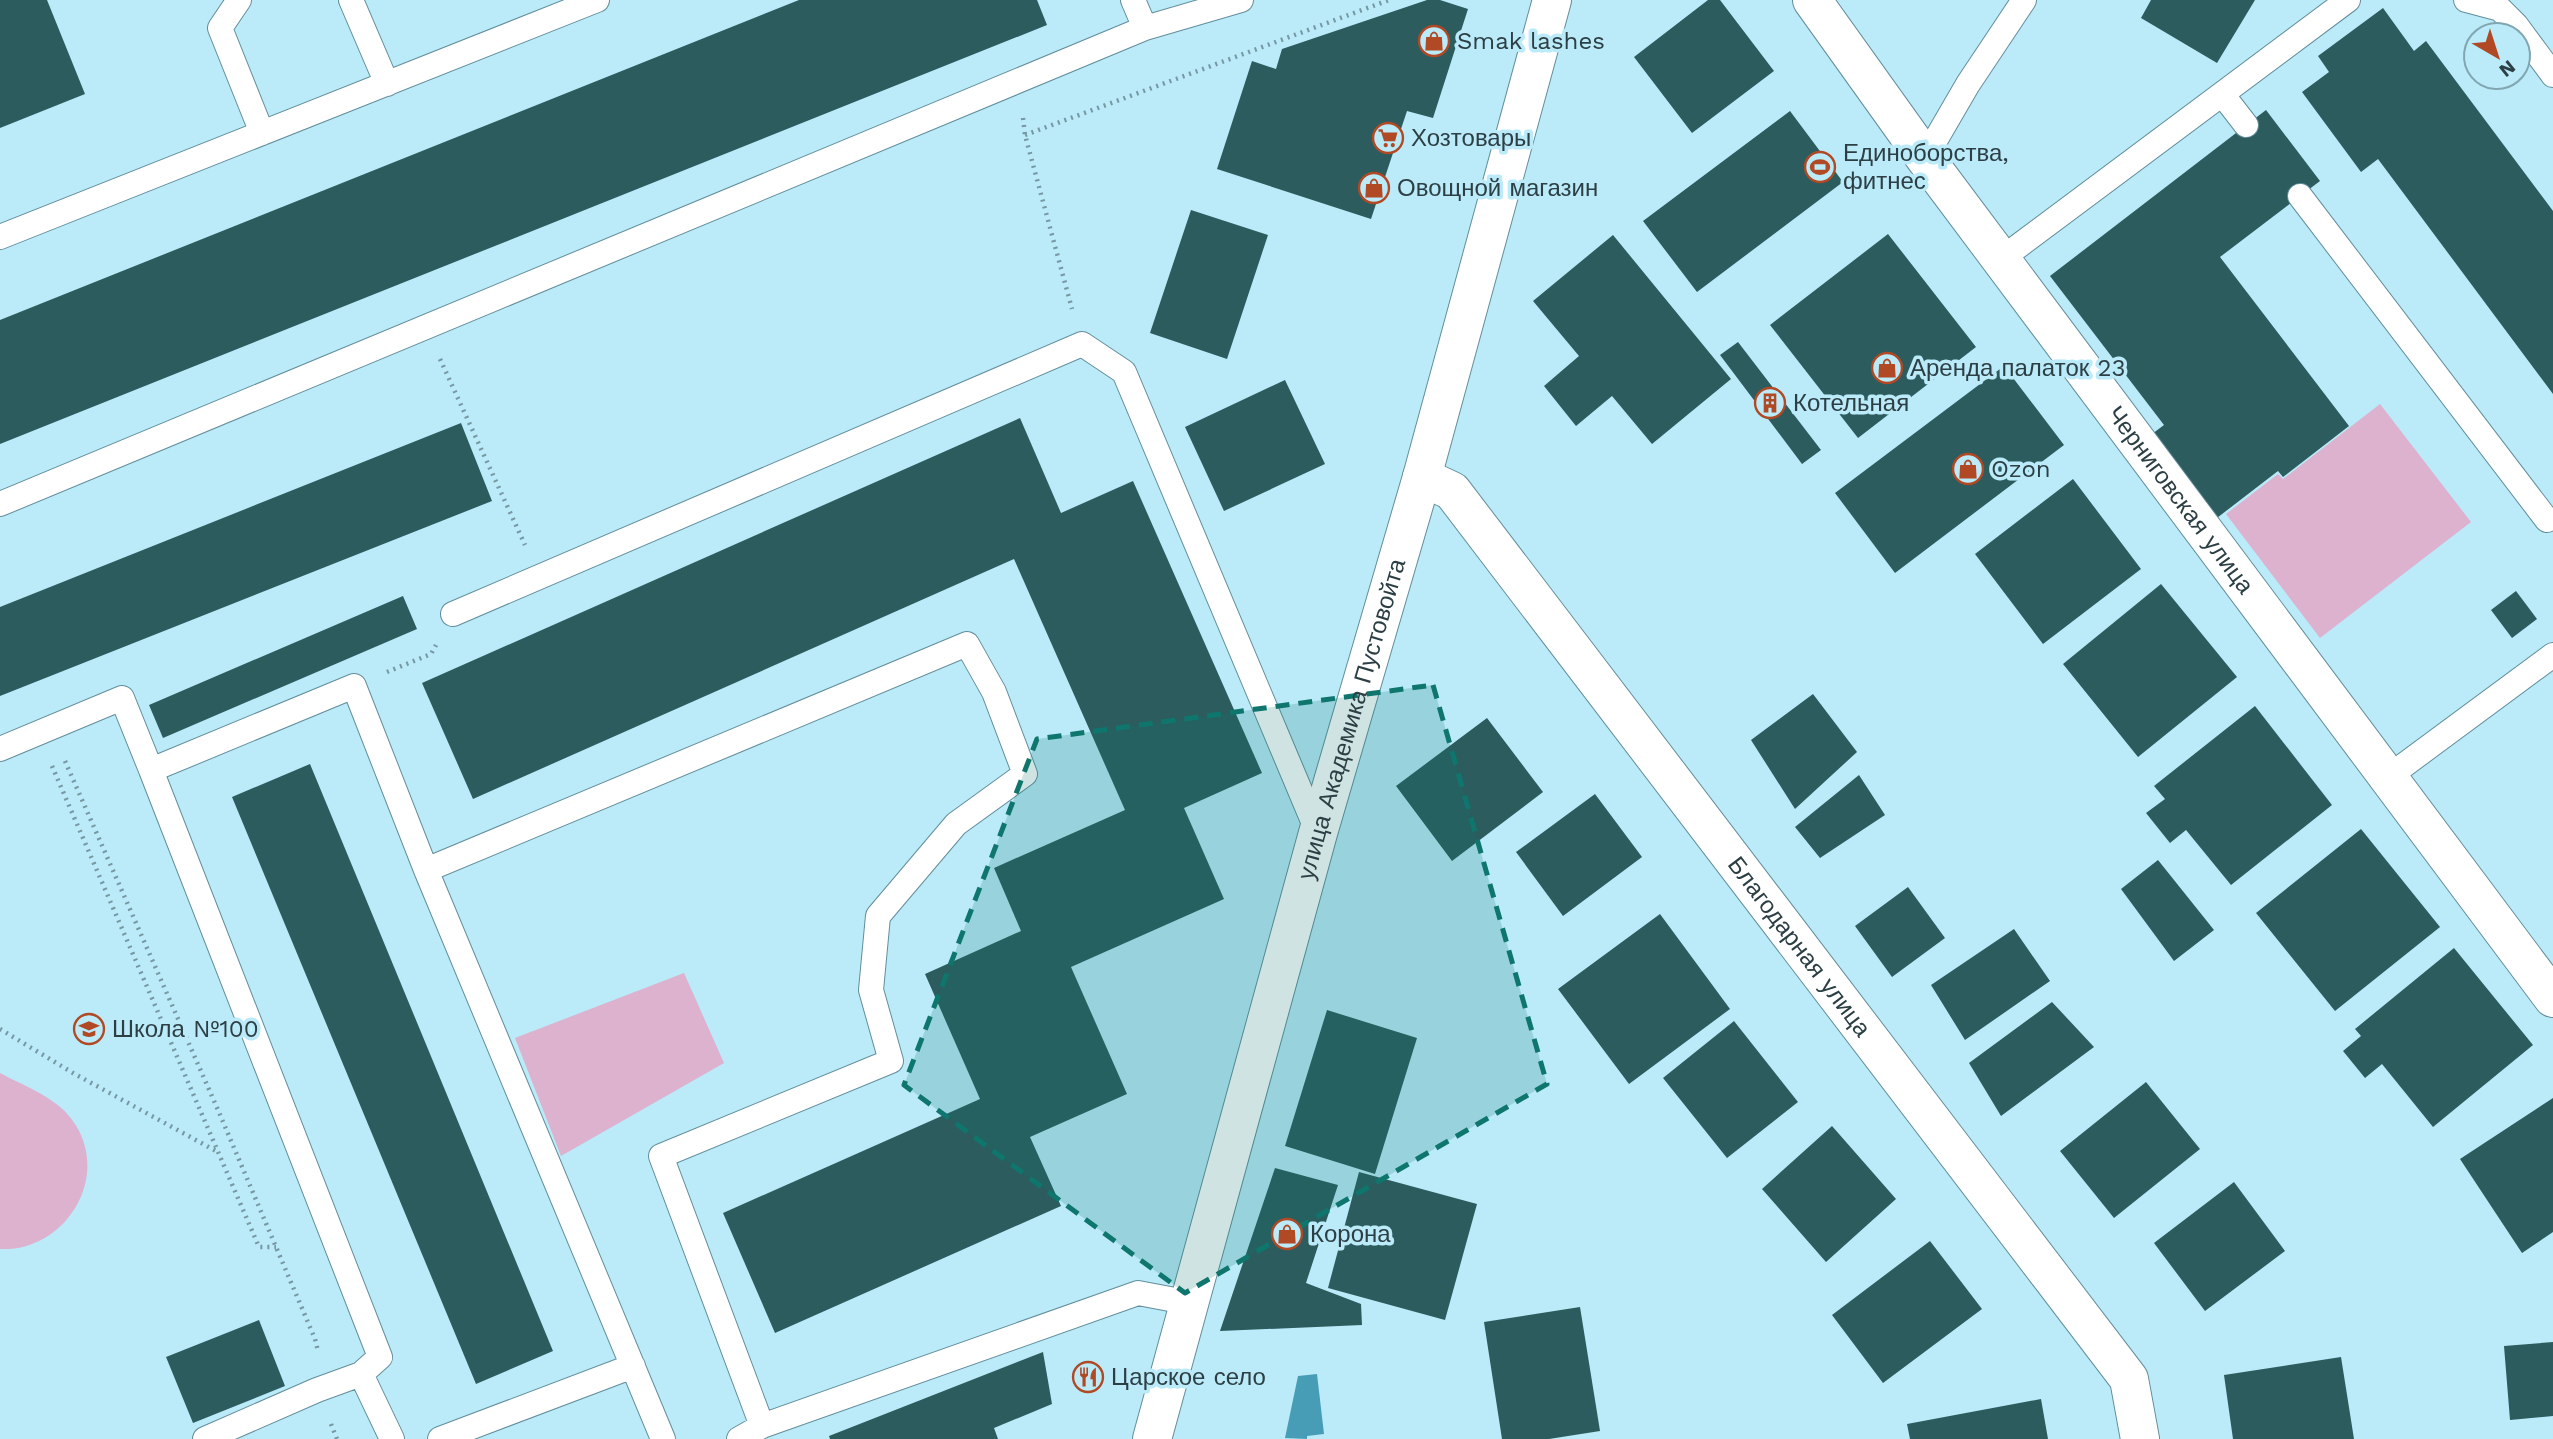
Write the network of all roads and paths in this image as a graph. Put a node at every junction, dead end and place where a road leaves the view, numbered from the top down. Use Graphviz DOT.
graph roads {
  1 [pos="239,0"];
  2 [pos="351,0"];
  3 [pos="597,0"];
  4 [pos="1133,0"];
  5 [pos="1241,0"];
  6 [pos="1389,0"];
  7 [pos="1552,0"];
  8 [pos="1812,0"];
  9 [pos="2024,0"];
  10 [pos="2348,0"];
  11 [pos="2466,0"];
  12 [pos="1144,29"];
  13 [pos="2553,75"];
  14 [pos="1019,80"];
  15 [pos="387,84"];
  16 [pos="2222,94"];
  17 [pos="2246,125"];
  18 [pos="262,133"];
  19 [pos="1025,135"];
  20 [pos="1925,158"];
  21 [pos="2300,196"];
  22 [pos="0,237"];
  23 [pos="2001,258"];
  24 [pos="425,327"];
  25 [pos="1082,344"];
  26 [pos="1422,477"];
  27 [pos="0,504"];
  28 [pos="2547,520"];
  29 [pos="537,579"];
  30 [pos="453,614"];
  31 [pos="2553,655"];
  32 [pos="354,686"];
  33 [pos="0,749"];
  34 [pos="61,752"];
  35 [pos="52,766"];
  36 [pos="151,770"];
  37 [pos="2388,777"];
  38 [pos="1318,833"];
  39 [pos="426,870"];
  40 [pos="2553,998"];
  41 [pos="0,1029"];
  42 [pos="217,1151"];
  43 [pos="276,1247"];
  44 [pos="1191,1303"];
  45 [pos="633,1366"];
  46 [pos="361,1374"];
  47 [pos="317,1390"];
  48 [pos="762,1426"];
  49 [pos="205,1439"];
  50 [pos="337,1439"];
  51 [pos="392,1439"];
  52 [pos="440,1439"];
  53 [pos="663,1439"];
  54 [pos="739,1439"];
  55 [pos="1152,1439"];
  56 [pos="2140,1439"];
  1 -- 18 [label="lane"];
  2 -- 15 [label="lane"];
  3 -- 15 [label="lane"];
  4 -- 12 [label="lane"];
  5 -- 12 [label="lane"];
  6 -- 19 [label="path"];
  7 -- 26 [label="street, улица Академика Пустовойта"];
  8 -- 20 [label="street, Черниговская улица"];
  9 -- 20 [label="lane"];
  10 -- 16 [label="lane"];
  11 -- 13 [label="lane"];
  12 -- 14 [label="lane"];
  14 -- 19 [label="path"];
  14 -- 24 [label="lane"];
  15 -- 18 [label="lane"];
  16 -- 17 [label="lane"];
  16 -- 23 [label="lane"];
  18 -- 22 [label="lane"];
  19 -- 25 [label="path"];
  20 -- 23 [label="street, Черниговская улица"];
  21 -- 28 [label="lane"];
  23 -- 37 [label="street, Черниговская улица"];
  24 -- 27 [label="lane"];
  24 -- 29 [label="path"];
  25 -- 29 [label="lane"];
  25 -- 38 [label="lane"];
  26 -- 38 [label="street, улица Академика Пустовойта"];
  26 -- 56 [label="street, Благодарная улица"];
  29 -- 30 [label="lane"];
  30 -- 32 [label="path"];
  31 -- 37 [label="lane"];
  32 -- 36 [label="lane"];
  32 -- 39 [label="lane"];
  33 -- 36 [label="lane"];
  34 -- 43 [label="path"];
  35 -- 42 [label="path"];
  36 -- 46 [label="lane"];
  37 -- 40 [label="street, Черниговская улица"];
  38 -- 44 [label="street, улица Академика Пустовойта"];
  39 -- 45 [label="lane"];
  39 -- 48 [label="lane"];
  41 -- 42 [label="path"];
  42 -- 43 [label="path"];
  43 -- 47 [label="path"];
  44 -- 48 [label="lane"];
  44 -- 55 [label="street, улица Академика Пустовойта"];
  45 -- 52 [label="lane"];
  45 -- 53 [label="lane"];
  46 -- 47 [label="lane"];
  46 -- 51 [label="lane"];
  47 -- 49 [label="lane"];
  47 -- 50 [label="path"];
  48 -- 54 [label="lane"];
}
